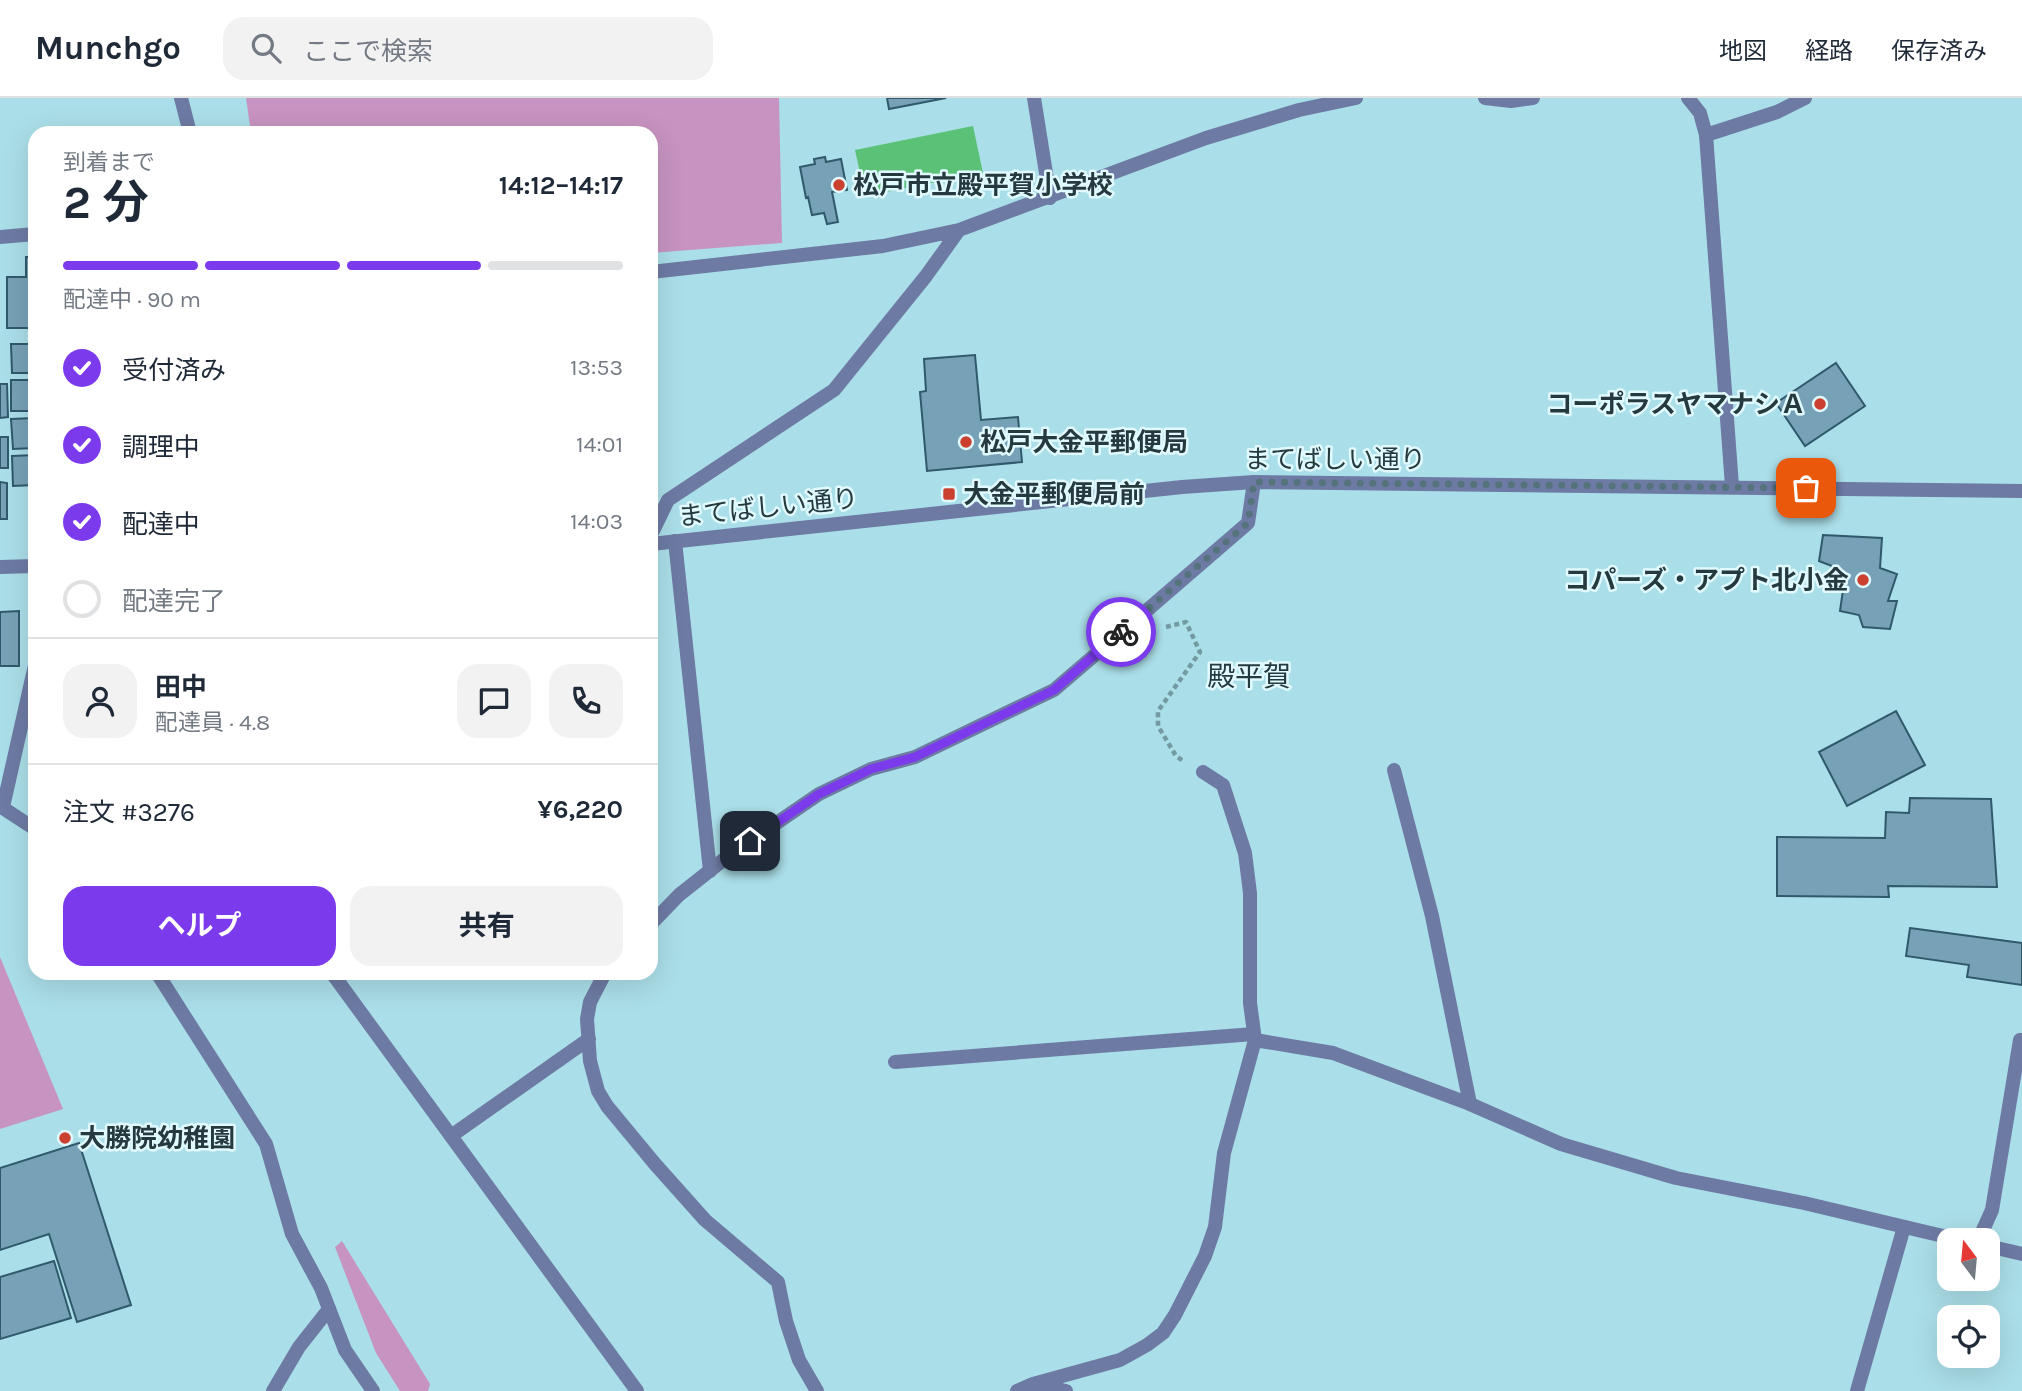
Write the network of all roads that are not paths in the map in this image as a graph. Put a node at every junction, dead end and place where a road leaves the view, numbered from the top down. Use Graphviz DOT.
graph roads {
  1 [pos="181,98"];
  2 [pos="1034,98"];
  3 [pos="1356,98"];
  4 [pos="1485,98"];
  5 [pos="1533,98"];
  6 [pos="1688,98"];
  7 [pos="1805,98"];
  8 [pos="188,126"];
  9 [pos="1706,135"];
  10 [pos="1050,198"];
  11 [pos="959,230"];
  12 [pos="28,235"];
  13 [pos="0,237"];
  14 [pos="658,271"];
  15 [pos="1254,482"];
  16 [pos="1731,486"];
  17 [pos="2022,491"];
  18 [pos="658,521"];
  19 [pos="675,541"];
  20 [pos="658,543"];
  21 [pos="28,566"];
  22 [pos="0,567"];
  23 [pos="28,694"];
  24 [pos="1394,770"];
  25 [pos="1203,772"];
  26 [pos="1,807"];
  27 [pos="28,825"];
  28 [pos="710,871"];
  29 [pos="658,917"];
  30 [pos="161,980"];
  31 [pos="337,980"];
  32 [pos="601,980"];
  33 [pos="1254,1037"];
  34 [pos="589,1040"];
  35 [pos="2020,1040"];
  36 [pos="895,1062"];
  37 [pos="1471,1104"];
  38 [pos="451,1136"];
  39 [pos="1904,1227"];
  40 [pos="1984,1228"];
  41 [pos="1937,1235"];
  42 [pos="2000,1249"];
  43 [pos="2022,1254"];
  44 [pos="329,1309"];
  45 [pos="1033,1384"];
  46 [pos="273,1391"];
  47 [pos="373,1391"];
  48 [pos="636,1391"];
  49 [pos="817,1391"];
  50 [pos="1017,1391"];
  51 [pos="1066,1391"];
  52 [pos="1857,1391"];
  1 -- 8 [label="street"];
  2 -- 10 [label="street"];
  3 -- 10 [label="street"];
  4 -- 5 [label="street"];
  6 -- 9 [label="street"];
  7 -- 9 [label="street"];
  9 -- 16 [label="street"];
  10 -- 11 [label="street"];
  11 -- 14 [label="street"];
  11 -- 18 [label="street"];
  12 -- 13 [label="street"];
  15 -- 16 [label="street, まてばしい通り"];
  15 -- 19 [label="street, まてばしい通り"];
  15 -- 28 [label="street"];
  16 -- 17 [label="street, まてばしい通り"];
  19 -- 20 [label="street, まてばしい通り"];
  19 -- 28 [label="street"];
  21 -- 22 [label="street"];
  23 -- 26 [label="street"];
  24 -- 37 [label="street"];
  25 -- 33 [label="street"];
  26 -- 27 [label="street"];
  28 -- 29 [label="street"];
  30 -- 44 [label="street"];
  31 -- 38 [label="street"];
  32 -- 34 [label="street"];
  33 -- 36 [label="street"];
  33 -- 37 [label="street"];
  33 -- 45 [label="street"];
  34 -- 38 [label="street"];
  34 -- 49 [label="street"];
  35 -- 40 [label="street"];
  37 -- 39 [label="street"];
  38 -- 48 [label="street"];
  39 -- 41 [label="street"];
  39 -- 52 [label="street"];
  42 -- 43 [label="street"];
  44 -- 46 [label="street"];
  44 -- 47 [label="street"];
  45 -- 50 [label="street"];
  45 -- 51 [label="street"];
}
